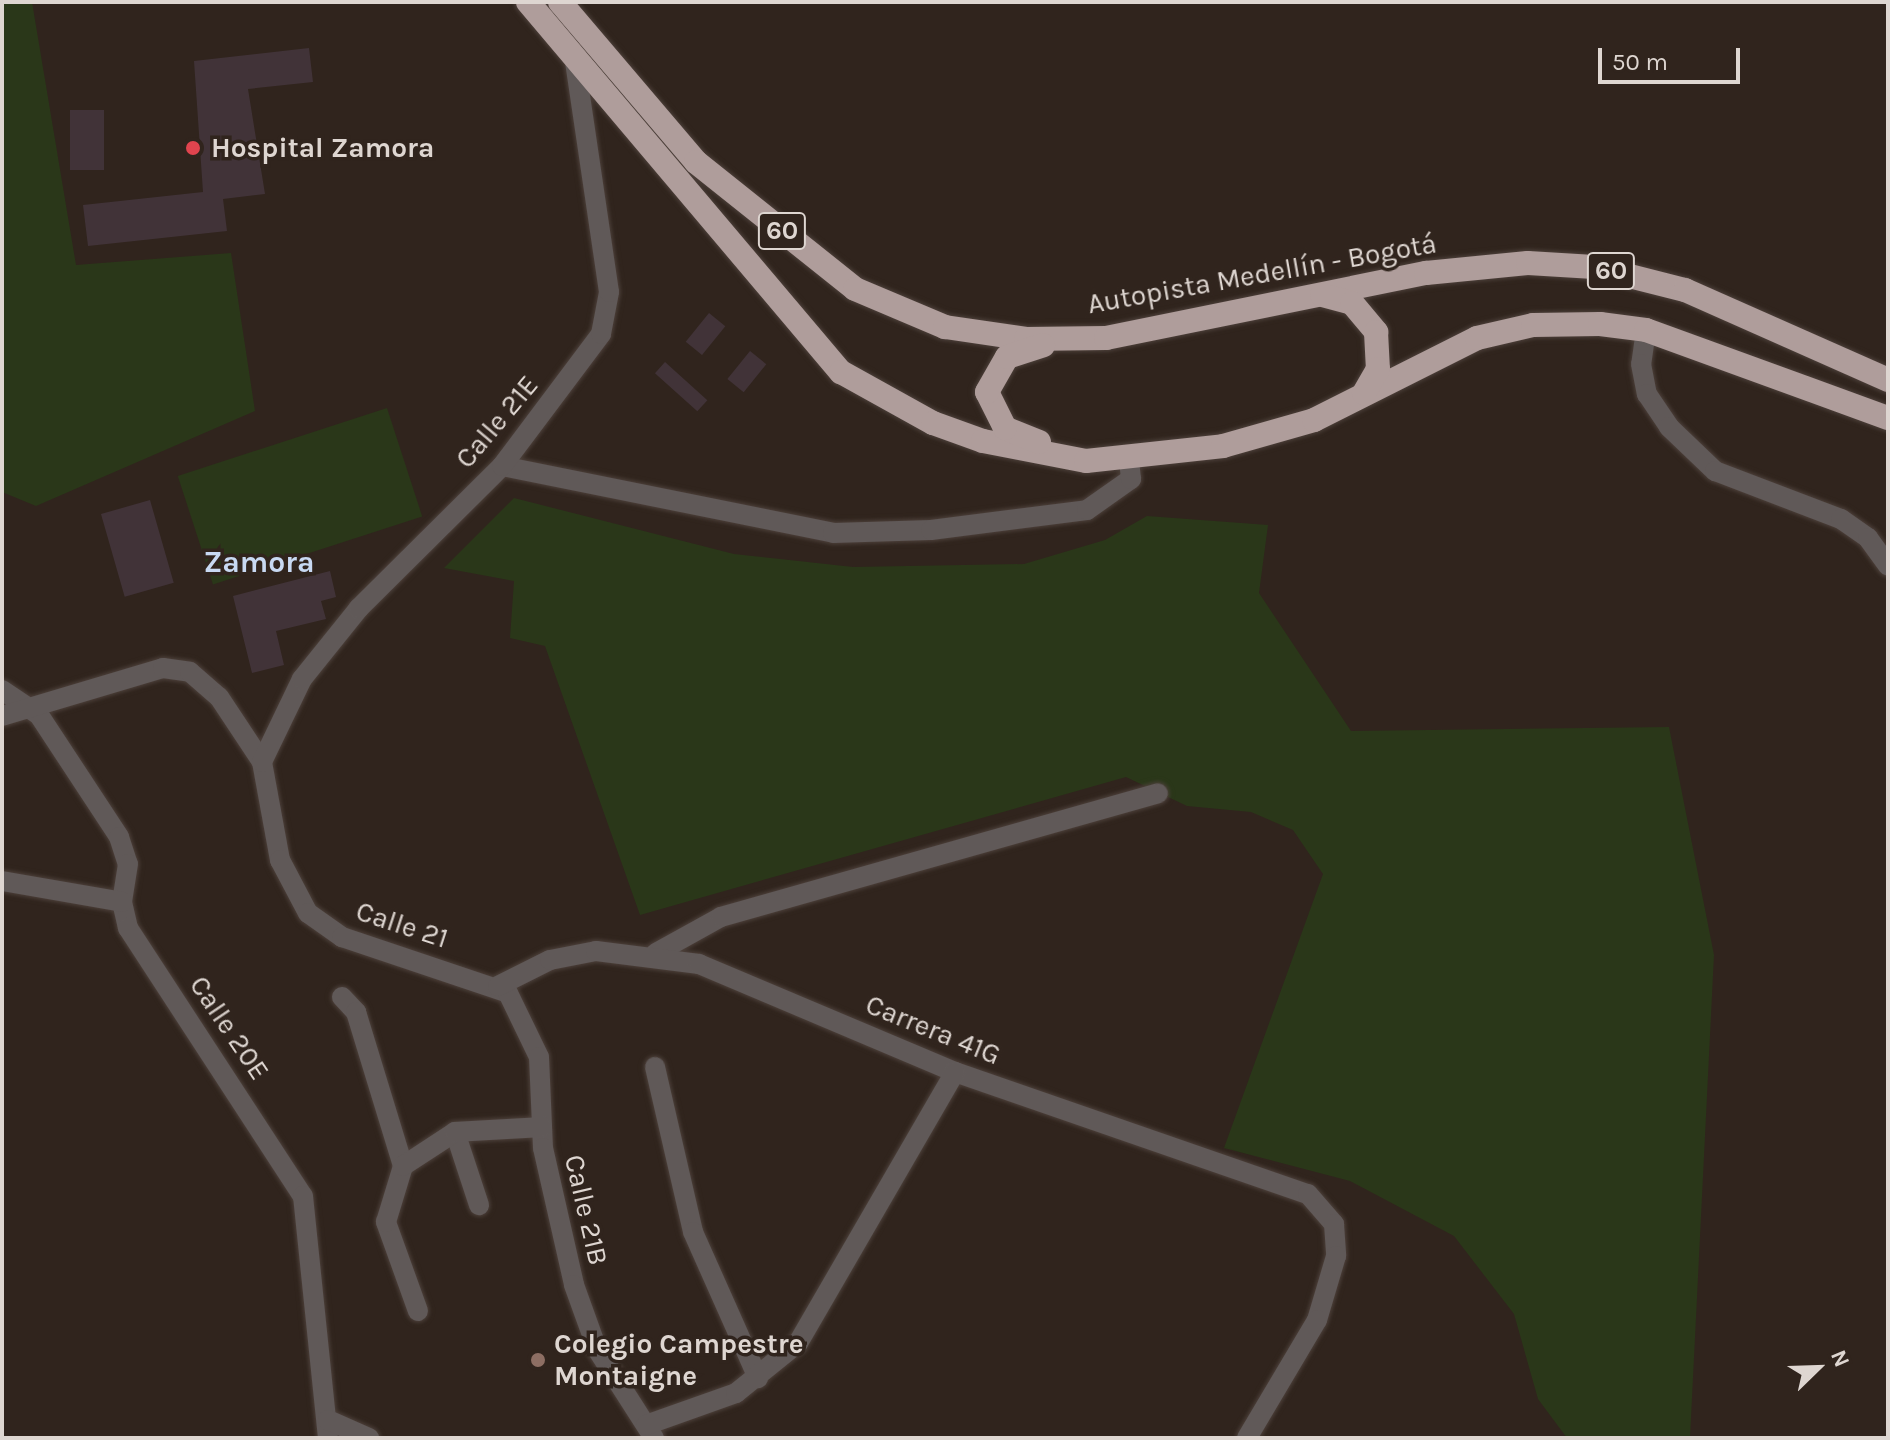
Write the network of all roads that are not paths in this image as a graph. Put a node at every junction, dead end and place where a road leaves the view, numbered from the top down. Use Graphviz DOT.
graph roads {
  1 [pos="528,2"];
  2 [pos="560,2"];
  3 [pos="574,56"];
  4 [pos="1315,295"];
  5 [pos="1646,330"];
  6 [pos="1073,337"];
  7 [pos="1888,380"];
  8 [pos="1356,400"];
  9 [pos="1888,418"];
  10 [pos="1086,461"];
  11 [pos="1129,461"];
  12 [pos="502,466"];
  13 [pos="1888,566"];
  14 [pos="2,690"];
  15 [pos="27,707"];
  16 [pos="2,716"];
  17 [pos="262,762"];
  18 [pos="1158,793"];
  19 [pos="2,881"];
  20 [pos="122,902"];
  21 [pos="656,953"];
  22 [pos="498,986"];
  23 [pos="342,997"];
  24 [pos="655,1067"];
  25 [pos="955,1072"];
  26 [pos="542,1127"];
  27 [pos="455,1132"];
  28 [pos="403,1166"];
  29 [pos="479,1205"];
  30 [pos="418,1311"];
  31 [pos="758,1378"];
  32 [pos="328,1429"];
  33 [pos="650,1431"];
  34 [pos="369,1438"];
  35 [pos="1247,1438"];
  1 -- 3 [label="highway, 60"];
  2 -- 6 [label="highway, Autopista Medellín - Bogotá / 60"];
  3 -- 10 [label="highway, 60"];
  3 -- 12 [label="street, Calle 21E"];
  4 -- 6 [label="highway, Autopista Medellín - Bogotá / 60"];
  4 -- 7 [label="highway, Autopista Medellín - Bogotá / 60"];
  4 -- 8 [label="highway"];
  5 -- 8 [label="highway, 60"];
  5 -- 9 [label="highway, 60"];
  5 -- 13 [label="street"];
  6 -- 10 [label="highway"];
  8 -- 11 [label="highway, 60"];
  10 -- 11 [label="highway, 60"];
  11 -- 12 [label="street"];
  12 -- 17 [label="street, Calle 21E"];
  14 -- 15 [label="street, Calle 20E"];
  15 -- 16 [label="street"];
  15 -- 17 [label="street"];
  15 -- 20 [label="street, Calle 20E"];
  17 -- 22 [label="street, Calle 21"];
  18 -- 21 [label="street"];
  19 -- 20 [label="street"];
  20 -- 32 [label="street, Calle 20E"];
  21 -- 22 [label="street, Carrera 41G"];
  21 -- 25 [label="street, Carrera 41G"];
  22 -- 26 [label="street, Calle 21B"];
  23 -- 28 [label="street"];
  24 -- 31 [label="street"];
  25 -- 31 [label="street"];
  25 -- 35 [label="street, Carrera 41G"];
  26 -- 27 [label="street"];
  26 -- 33 [label="street, Calle 21B"];
  27 -- 28 [label="street"];
  27 -- 29 [label="street"];
  28 -- 30 [label="street"];
  31 -- 33 [label="street"];
  32 -- 34 [label="street"];
}
